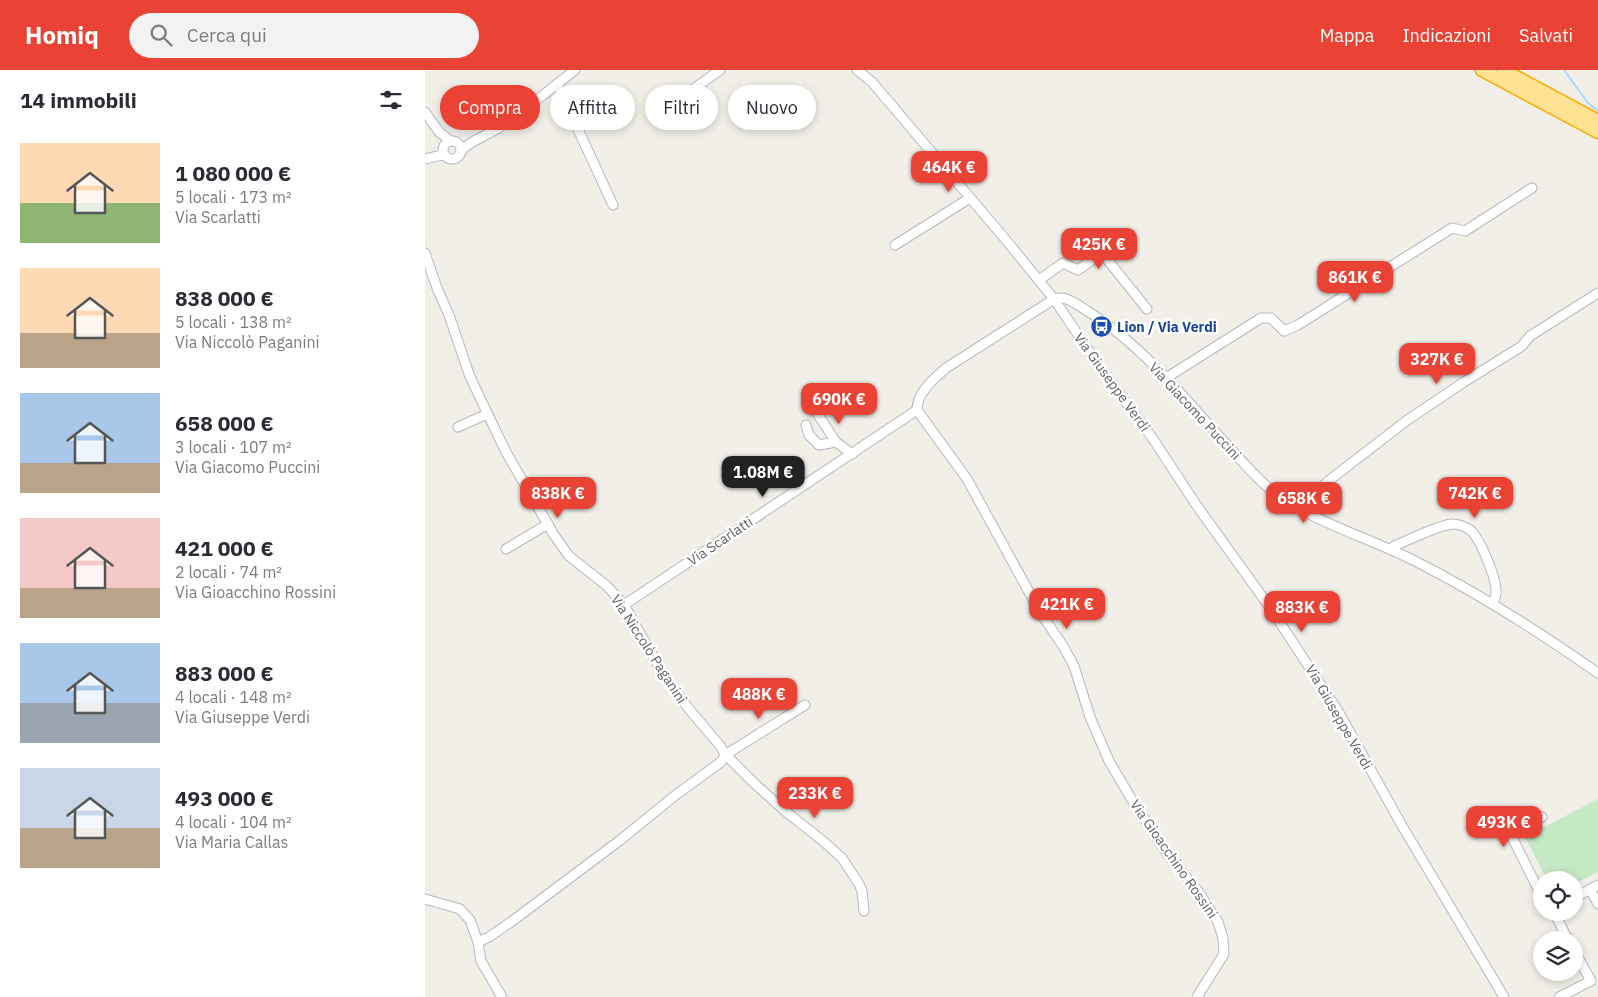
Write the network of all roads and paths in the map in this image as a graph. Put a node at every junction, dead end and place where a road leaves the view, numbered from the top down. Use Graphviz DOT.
graph roads {
  1 [pos="575,70"];
  2 [pos="720,70"];
  3 [pos="857,70"];
  4 [pos="1482,70"];
  5 [pos="1503,70"];
  6 [pos="557,84"];
  7 [pos="699,85"];
  8 [pos="425,112"];
  9 [pos="1598,121"];
  10 [pos="1598,132"];
  11 [pos="471,143"];
  12 [pos="448,147"];
  13 [pos="461,151"];
  14 [pos="429,158"];
  15 [pos="1532,188"];
  16 [pos="970,198"];
  17 [pos="613,205"];
  18 [pos="895,245"];
  19 [pos="425,253"];
  20 [pos="1039,280"];
  21 [pos="1598,294"];
  22 [pos="1054,299"];
  23 [pos="1147,309"];
  24 [pos="1166,378"];
  25 [pos="813,407"];
  26 [pos="917,410"];
  27 [pos="487,414"];
  28 [pos="806,425"];
  29 [pos="458,427"];
  30 [pos="835,442"];
  31 [pos="852,454"];
  32 [pos="1298,508"];
  33 [pos="548,524"];
  34 [pos="506,549"];
  35 [pos="1391,550"];
  36 [pos="1493,604"];
  37 [pos="624,605"];
  38 [pos="1598,673"];
  39 [pos="805,705"];
  40 [pos="725,755"];
  41 [pos="1542,816"];
  42 [pos="1533,879"];
  43 [pos="1594,887"];
  44 [pos="1583,893"];
  45 [pos="425,898"];
  46 [pos="1598,904"];
  47 [pos="864,911"];
  48 [pos="478,942"];
  49 [pos="1583,966"];
  50 [pos="502,997"];
  51 [pos="1197,997"];
  52 [pos="1505,997"];
  53 [pos="1559,997"];
  1 -- 6 [label="street"];
  2 -- 7 [label="street"];
  3 -- 16 [label="street, Via Giuseppe Verdi"];
  4 -- 10 [label="highway"];
  5 -- 9 [label="highway"];
  6 -- 11 [label="street"];
  6 -- 17 [label="street"];
  8 -- 12 [label="street"];
  11 -- 12 [label="street"];
  11 -- 13 [label="street"];
  12 -- 13 [label="street"];
  12 -- 13 [label="street"];
  12 -- 14 [label="street"];
  15 -- 24 [label="street"];
  16 -- 18 [label="street"];
  16 -- 20 [label="street, Via Giuseppe Verdi"];
  19 -- 27 [label="street, Via Niccolò Paganini"];
  20 -- 22 [label="street, Via Giuseppe Verdi"];
  20 -- 23 [label="street"];
  21 -- 32 [label="street"];
  22 -- 24 [label="street, Via Giacomo Puccini"];
  22 -- 26 [label="street"];
  22 -- 52 [label="street, Via Giuseppe Verdi"];
  24 -- 32 [label="street, Via Giacomo Puccini"];
  25 -- 30 [label="street"];
  26 -- 31 [label="street, Via Scarlatti"];
  26 -- 51 [label="street, Via Gioacchino Rossini"];
  27 -- 29 [label="street"];
  27 -- 33 [label="street, Via Niccolò Paganini"];
  28 -- 30 [label="street"];
  30 -- 31 [label="street"];
  31 -- 37 [label="street, Via Scarlatti"];
  32 -- 35 [label="street, Via Giacomo Puccini"];
  33 -- 34 [label="street"];
  33 -- 37 [label="street, Via Niccolò Paganini"];
  35 -- 36 [label="street, Via Giacomo Puccini"];
  35 -- 36 [label="street"];
  36 -- 38 [label="street, Via Giacomo Puccini"];
  37 -- 40 [label="street, Via Niccolò Paganini"];
  39 -- 40 [label="street"];
  40 -- 47 [label="street, Via Niccolò Paganini"];
  40 -- 48 [label="street"];
  41 -- 42 [label="street"];
  43 -- 44 [label="street"];
  43 -- 46 [label="street"];
  45 -- 48 [label="street"];
  48 -- 50 [label="street"];
  49 -- 53 [label="street"];
}
